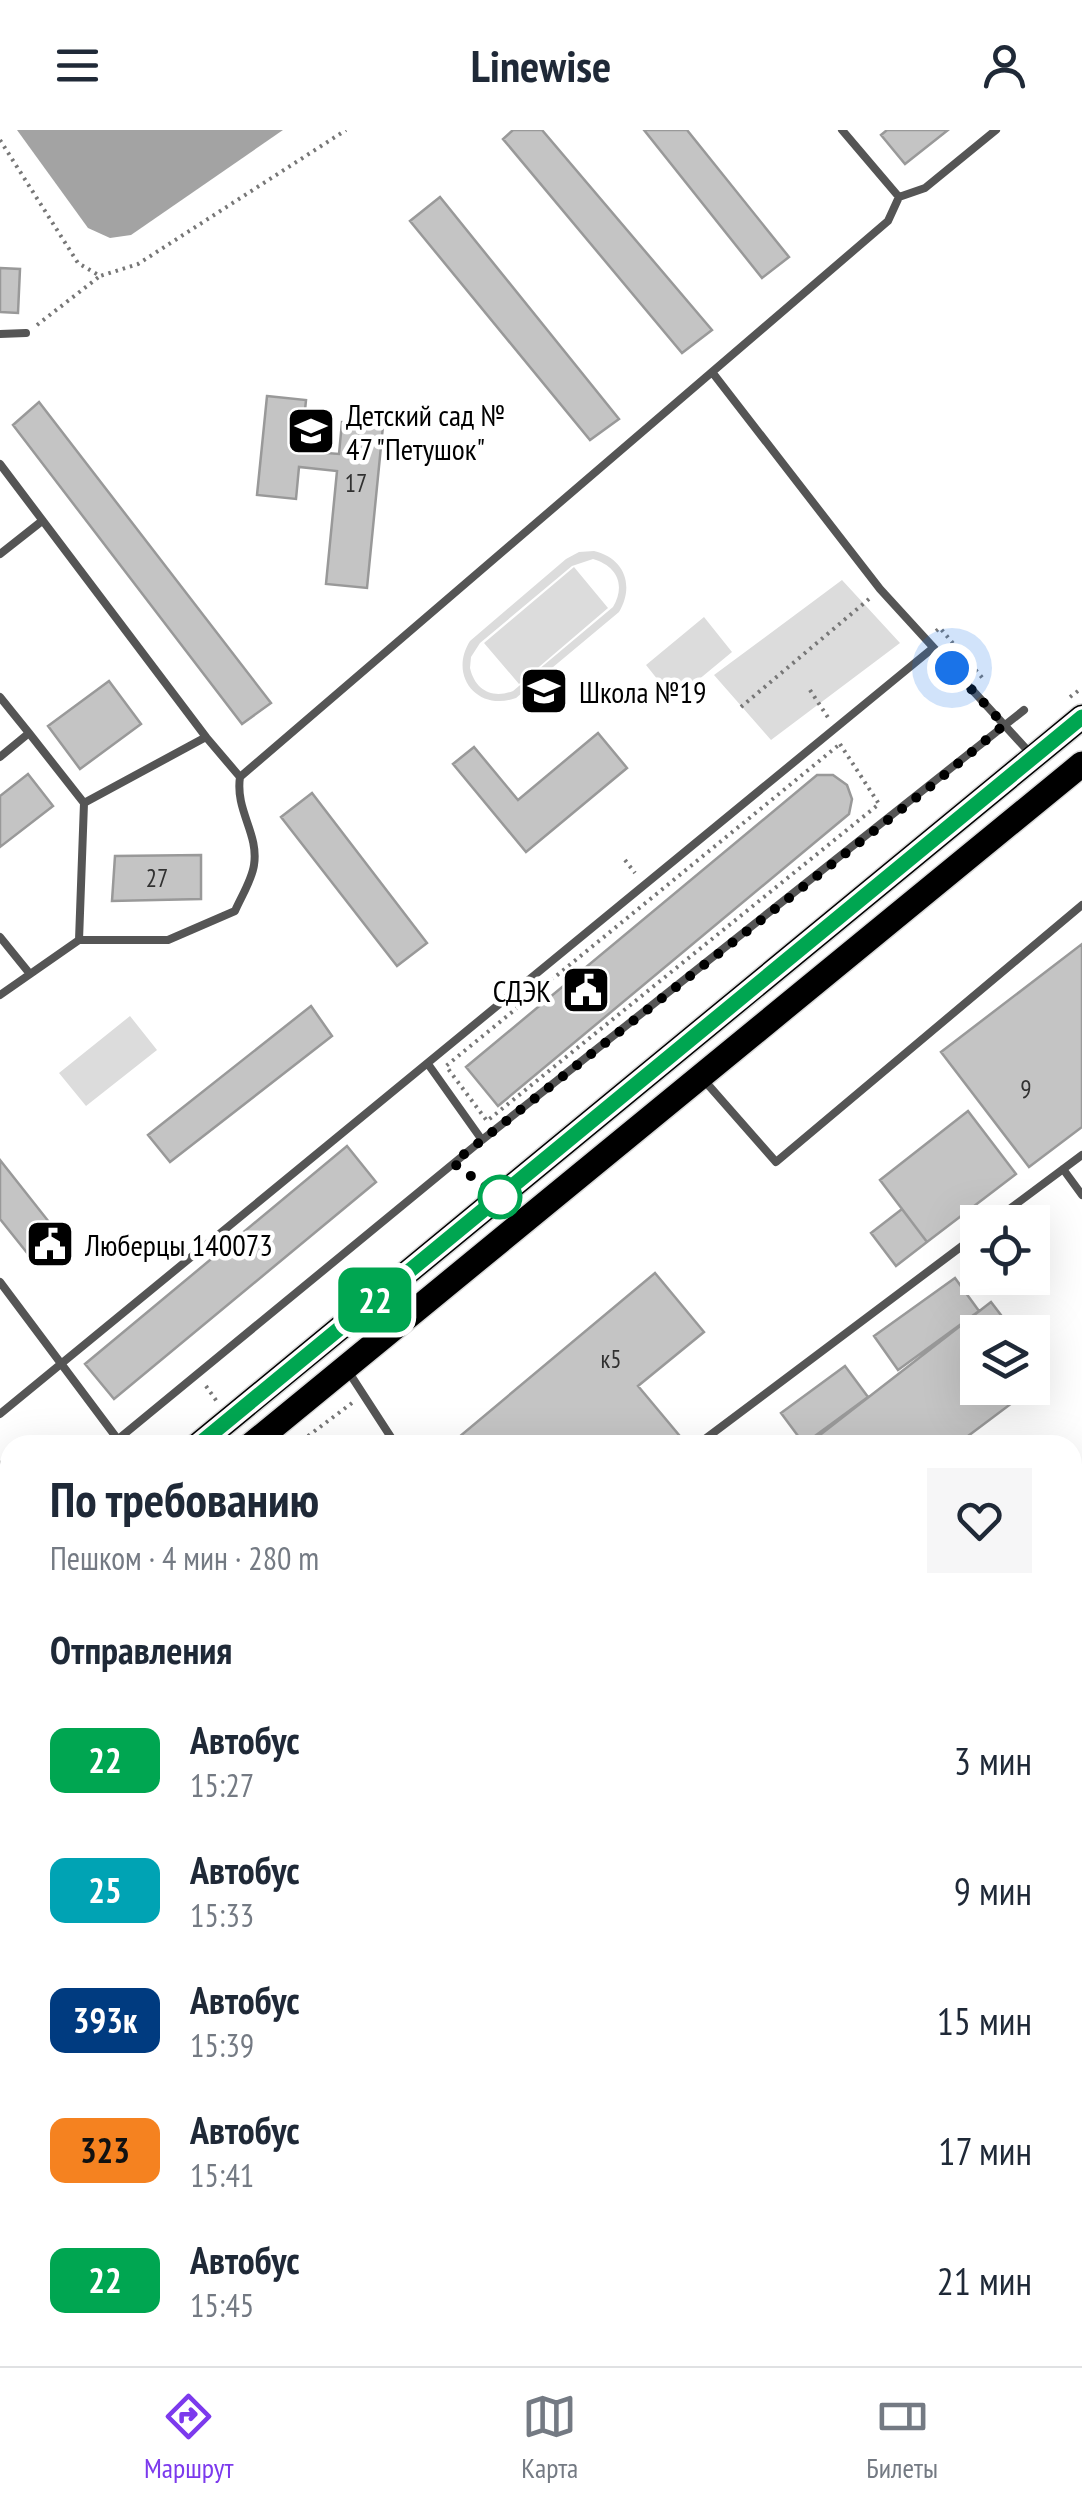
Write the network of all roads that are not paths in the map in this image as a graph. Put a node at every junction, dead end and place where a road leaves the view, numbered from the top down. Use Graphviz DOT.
graph roads {
  1 [pos="842,130"];
  2 [pos="996,130"];
  3 [pos="899,197"];
  4 [pos="26,333"];
  5 [pos="0,334"];
  6 [pos="712,372"];
  7 [pos="0,464"];
  8 [pos="42,520"];
  9 [pos="0,554"];
  10 [pos="933,648"];
  11 [pos="0,697"];
  12 [pos="1024,710"];
  13 [pos="1073,710"];
  14 [pos="1004,725"];
  15 [pos="29,734"];
  16 [pos="206,737"];
  17 [pos="1034,756"];
  18 [pos="0,757"];
  19 [pos="1082,764"];
  20 [pos="240,777"];
  21 [pos="84,803"];
  22 [pos="1082,905"];
  23 [pos="0,937"];
  24 [pos="79,940"];
  25 [pos="30,974"];
  26 [pos="0,995"];
  27 [pos="428,1064"];
  28 [pos="701,1076"];
  29 [pos="482,1140"];
  30 [pos="1082,1155"];
  31 [pos="1063,1169"];
  32 [pos="1082,1194"];
  33 [pos="1015,1205"];
  34 [pos="960,1248"];
  35 [pos="0,1282"];
  36 [pos="61,1363"];
  37 [pos="346,1367"];
  38 [pos="0,1414"];
  39 [pos="111,1435"];
  40 [pos="127,1435"];
  41 [pos="210,1435"];
  42 [pos="263,1435"];
  43 [pos="390,1435"];
  44 [pos="710,1435"];
  1 -- 3 [label="lane"];
  2 -- 3 [label="lane"];
  3 -- 6 [label="lane"];
  4 -- 5 [label="lane"];
  6 -- 10 [label="lane"];
  6 -- 20 [label="lane"];
  7 -- 8 [label="lane"];
  8 -- 9 [label="lane"];
  8 -- 16 [label="lane"];
  10 -- 14 [label="lane"];
  10 -- 27 [label="lane"];
  11 -- 15 [label="lane"];
  12 -- 14 [label="lane"];
  13 -- 17 [label="main road"];
  14 -- 17 [label="lane"];
  14 -- 29 [label="lane"];
  15 -- 18 [label="lane"];
  15 -- 21 [label="lane"];
  16 -- 20 [label="lane"];
  16 -- 21 [label="lane"];
  17 -- 41 [label="main road"];
  19 -- 28 [label="main road"];
  20 -- 24 [label="lane"];
  21 -- 24 [label="lane"];
  22 -- 28 [label="lane"];
  23 -- 25 [label="lane"];
  24 -- 25 [label="lane"];
  25 -- 26 [label="lane"];
  27 -- 29 [label="lane"];
  27 -- 36 [label="lane"];
  28 -- 37 [label="main road"];
  29 -- 40 [label="lane"];
  30 -- 31 [label="lane"];
  31 -- 32 [label="lane"];
  31 -- 33 [label="lane"];
  34 -- 44 [label="lane"];
  35 -- 36 [label="lane"];
  36 -- 38 [label="lane"];
  36 -- 39 [label="lane"];
  37 -- 42 [label="main road"];
  37 -- 43 [label="lane"];
}
